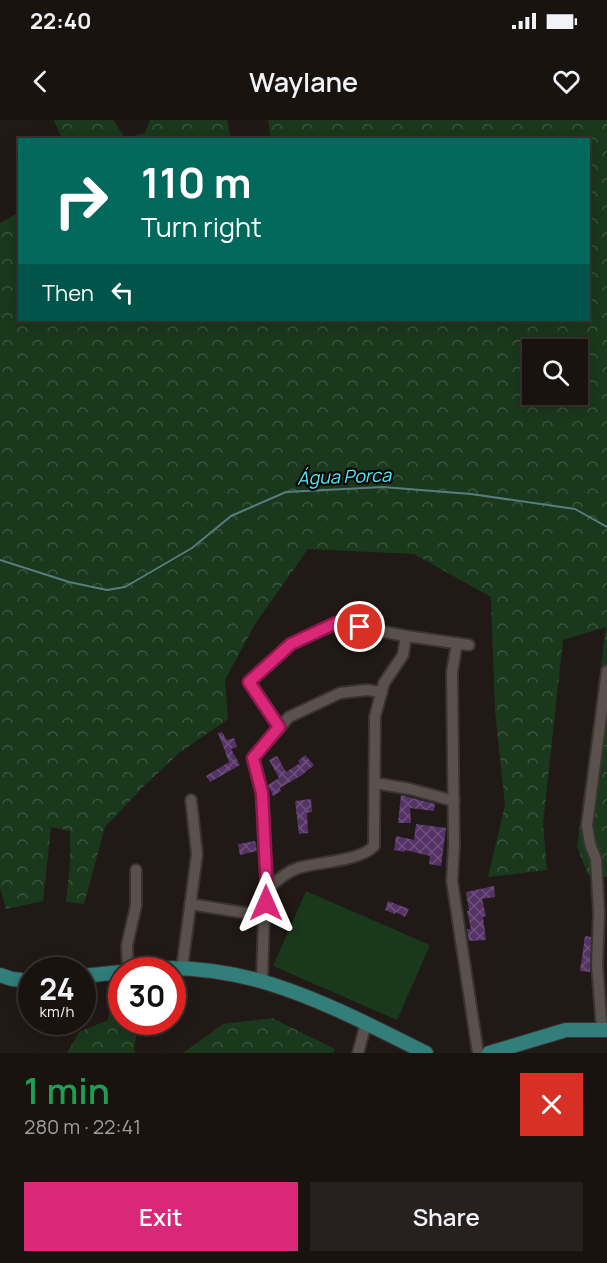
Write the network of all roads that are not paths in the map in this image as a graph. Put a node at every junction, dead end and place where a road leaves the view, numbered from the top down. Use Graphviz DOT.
graph roads {
  1 [pos="406,636"];
  2 [pos="457,644"];
  3 [pos="469,645"];
  4 [pos="607,671"];
  5 [pos="382,692"];
  6 [pos="279,727"];
  7 [pos="375,783"];
  8 [pos="191,800"];
  9 [pos="454,801"];
  10 [pos="136,870"];
  11 [pos="267,890"];
  12 [pos="190,904"];
  13 [pos="264,916"];
  14 [pos="128,957"];
  15 [pos="183,957"];
  16 [pos="186,968"];
  17 [pos="0,975"];
  18 [pos="18,980"];
  19 [pos="262,980"];
  20 [pos="366,1023"];
  21 [pos="604,1030"];
  22 [pos="358,1053"];
  23 [pos="426,1053"];
  24 [pos="478,1053"];
  25 [pos="489,1053"];
  1 -- 2 [label="street"];
  1 -- 5 [label="street"];
  1 -- 6 [label="street"];
  2 -- 3 [label="street"];
  2 -- 9 [label="street"];
  4 -- 21 [label="street"];
  5 -- 6 [label="street"];
  5 -- 7 [label="street"];
  6 -- 11 [label="street"];
  7 -- 9 [label="street"];
  7 -- 11 [label="street"];
  8 -- 12 [label="street"];
  9 -- 24 [label="street"];
  10 -- 14 [label="street"];
  11 -- 13 [label="street"];
  12 -- 13 [label="street"];
  12 -- 15 [label="street"];
  13 -- 19 [label="street"];
  16 -- 19 [label="main road"];
  17 -- 18 [label="main road"];
  19 -- 20 [label="main road"];
  20 -- 22 [label="street"];
  20 -- 23 [label="main road"];
  21 -- 25 [label="main road"];
}
